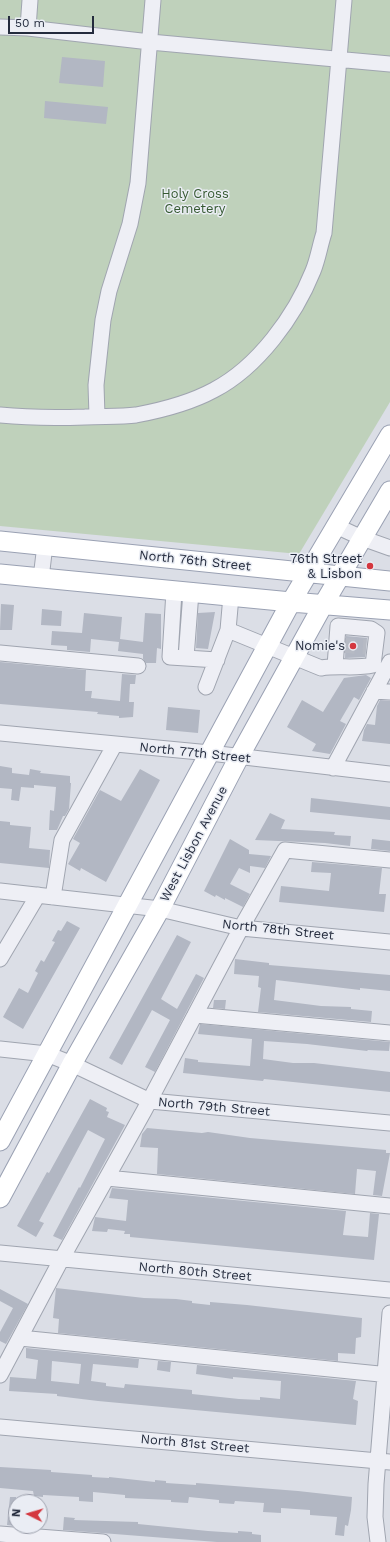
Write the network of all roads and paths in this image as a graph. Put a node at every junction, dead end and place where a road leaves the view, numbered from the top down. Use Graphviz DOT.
graph roads {
  1 [pos="30,0"];
  2 [pos="153,0"];
  3 [pos="344,0"];
  4 [pos="0,27"];
  5 [pos="28,28"];
  6 [pos="150,42"];
  7 [pos="339,60"];
  8 [pos="390,64"];
  9 [pos="0,415"];
  10 [pos="97,416"];
  11 [pos="390,435"];
  12 [pos="390,491"];
  13 [pos="336,526"];
  14 [pos="362,538"];
  15 [pos="0,541"];
  16 [pos="45,545"];
  17 [pos="390,548"];
  18 [pos="309,573"];
  19 [pos="0,574"];
  20 [pos="340,576"];
  21 [pos="41,578"];
  22 [pos="390,582"];
  23 [pos="183,592"];
  24 [pos="231,596"];
  25 [pos="291,602"];
  26 [pos="323,605"];
  27 [pos="382,609"];
  28 [pos="371,629"];
  29 [pos="228,630"];
  30 [pos="267,647"];
  31 [pos="0,653"];
  32 [pos="295,656"];
  33 [pos="216,660"];
  34 [pos="390,662"];
  35 [pos="138,666"];
  36 [pos="335,666"];
  37 [pos="206,687"];
  38 [pos="374,691"];
  39 [pos="390,692"];
  40 [pos="0,733"];
  41 [pos="115,744"];
  42 [pos="210,753"];
  43 [pos="239,757"];
  44 [pos="333,768"];
  45 [pos="390,774"];
  46 [pos="390,860"];
  47 [pos="0,891"];
  48 [pos="46,896"];
  49 [pos="128,905"];
  50 [pos="160,909"];
  51 [pos="241,928"];
  52 [pos="390,942"];
  53 [pos="0,959"];
  54 [pos="195,1015"];
  55 [pos="390,1033"];
  56 [pos="0,1049"];
  57 [pos="47,1054"];
  58 [pos="72,1064"];
  59 [pos="150,1101"];
  60 [pos="390,1123"];
  61 [pos="0,1141"];
  62 [pos="107,1178"];
  63 [pos="0,1198"];
  64 [pos="390,1206"];
  65 [pos="0,1253"];
  66 [pos="61,1260"];
  67 [pos="390,1290"];
  68 [pos="390,1312"];
  69 [pos="20,1338"];
  70 [pos="387,1375"];
  71 [pos="0,1376"];
  72 [pos="0,1427"];
  73 [pos="384,1462"];
  74 [pos="0,1534"];
  75 [pos="103,1542"];
  76 [pos="378,1542"];
  1 -- 5 [label="street"];
  2 -- 6 [label="street"];
  3 -- 7 [label="street"];
  4 -- 5 [label="street"];
  5 -- 6 [label="street"];
  6 -- 7 [label="street"];
  6 -- 10 [label="street"];
  7 -- 8 [label="street"];
  7 -- 10 [label="street"];
  9 -- 10 [label="street"];
  11 -- 13 [label="main road"];
  12 -- 14 [label="main road, West Lisbon Avenue"];
  13 -- 14 [label="street"];
  13 -- 18 [label="main road"];
  14 -- 17 [label="street"];
  14 -- 20 [label="main road, West Lisbon Avenue"];
  15 -- 16 [label="main road, North 76th Street"];
  16 -- 18 [label="main road, North 76th Street"];
  16 -- 21 [label="street"];
  18 -- 20 [label="main road, North 76th Street"];
  18 -- 25 [label="main road"];
  19 -- 21 [label="main road"];
  20 -- 22 [label="main road, North 76th Street"];
  20 -- 26 [label="main road, West Lisbon Avenue"];
  21 -- 23 [label="main road"];
  23 -- 24 [label="main road"];
  23 -- 33 [label="street"];
  24 -- 25 [label="main road"];
  24 -- 29 [label="street"];
  25 -- 26 [label="main road"];
  25 -- 30 [label="main road"];
  26 -- 27 [label="main road"];
  26 -- 32 [label="main road, West Lisbon Avenue"];
  27 -- 28 [label="street"];
  28 -- 36 [label="street"];
  28 -- 36 [label="street"];
  29 -- 30 [label="street"];
  29 -- 33 [label="street"];
  30 -- 32 [label="street"];
  30 -- 42 [label="main road"];
  31 -- 35 [label="street"];
  32 -- 36 [label="street"];
  32 -- 43 [label="main road, West Lisbon Avenue"];
  33 -- 37 [label="street"];
  34 -- 38 [label="street"];
  38 -- 39 [label="street"];
  38 -- 44 [label="street"];
  40 -- 41 [label="street, North 77th Street"];
  41 -- 42 [label="street, North 77th Street"];
  41 -- 48 [label="street"];
  42 -- 43 [label="street, North 77th Street"];
  42 -- 49 [label="main road"];
  43 -- 44 [label="street, North 77th Street"];
  43 -- 50 [label="main road, West Lisbon Avenue"];
  44 -- 45 [label="street, North 77th Street"];
  46 -- 51 [label="street"];
  47 -- 48 [label="street, North 78th Street"];
  48 -- 49 [label="street, North 78th Street"];
  48 -- 53 [label="street"];
  49 -- 50 [label="street, North 78th Street"];
  49 -- 57 [label="main road"];
  50 -- 51 [label="street, North 78th Street"];
  50 -- 58 [label="main road, West Lisbon Avenue"];
  51 -- 52 [label="street, North 78th Street"];
  51 -- 54 [label="street"];
  54 -- 55 [label="street"];
  54 -- 59 [label="street"];
  56 -- 57 [label="street, North 79th Street"];
  57 -- 58 [label="street, North 79th Street"];
  57 -- 61 [label="main road"];
  58 -- 59 [label="street, North 79th Street"];
  58 -- 63 [label="main road, West Lisbon Avenue"];
  59 -- 60 [label="street, North 79th Street"];
  59 -- 62 [label="street"];
  62 -- 64 [label="street"];
  62 -- 66 [label="street"];
  65 -- 66 [label="street, North 80th Street"];
  66 -- 67 [label="street, North 80th Street"];
  66 -- 69 [label="street"];
  68 -- 70 [label="street"];
  69 -- 70 [label="street"];
  69 -- 71 [label="street"];
  70 -- 73 [label="street"];
  72 -- 73 [label="street, North 81st Street"];
  73 -- 76 [label="street"];
  74 -- 75 [label="street"];
}
